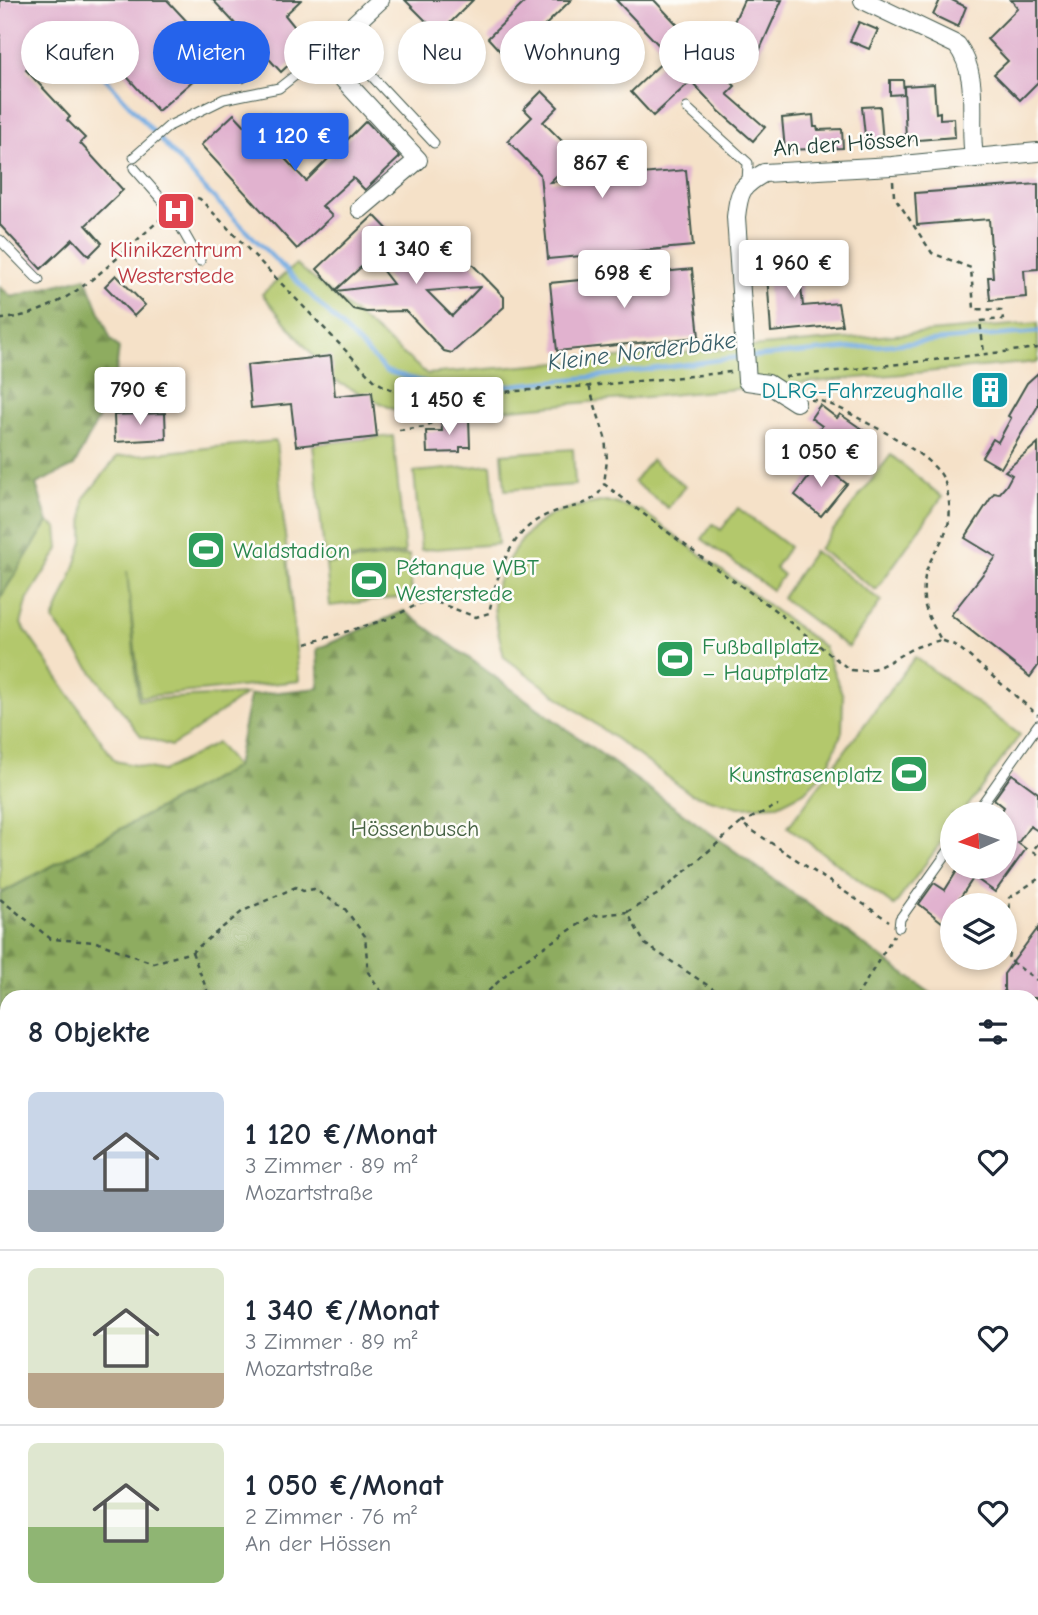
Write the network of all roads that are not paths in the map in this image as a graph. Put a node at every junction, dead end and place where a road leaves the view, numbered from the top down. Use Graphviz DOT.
graph roads {
  1 [pos="380,0"];
  2 [pos="863,0"];
  3 [pos="358,21"];
  4 [pos="284,84"];
  5 [pos="348,84"];
  6 [pos="379,84"];
  7 [pos="687,108"];
  8 [pos="434,143"];
  9 [pos="1038,152"];
  10 [pos="974,157"];
  11 [pos="747,182"];
  12 [pos="360,209"];
  13 [pos="0,240"];
  14 [pos="200,261"];
  15 [pos="39,280"];
  16 [pos="796,402"];
  17 [pos="1038,725"];
  18 [pos="983,802"];
  19 [pos="940,863"];
  20 [pos="899,928"];
  1 -- 3 [label="street"];
  2 -- 10 [label="street"];
  4 -- 14 [label="lane"];
  5 -- 12 [label="street"];
  6 -- 8 [label="lane"];
  7 -- 11 [label="lane"];
  9 -- 10 [label="street, An der Hössen"];
  10 -- 11 [label="street, An der Hössen"];
  11 -- 16 [label="street, An der Hössen"];
  13 -- 15 [label="lane"];
  17 -- 18 [label="lane"];
  19 -- 20 [label="lane"];
}
